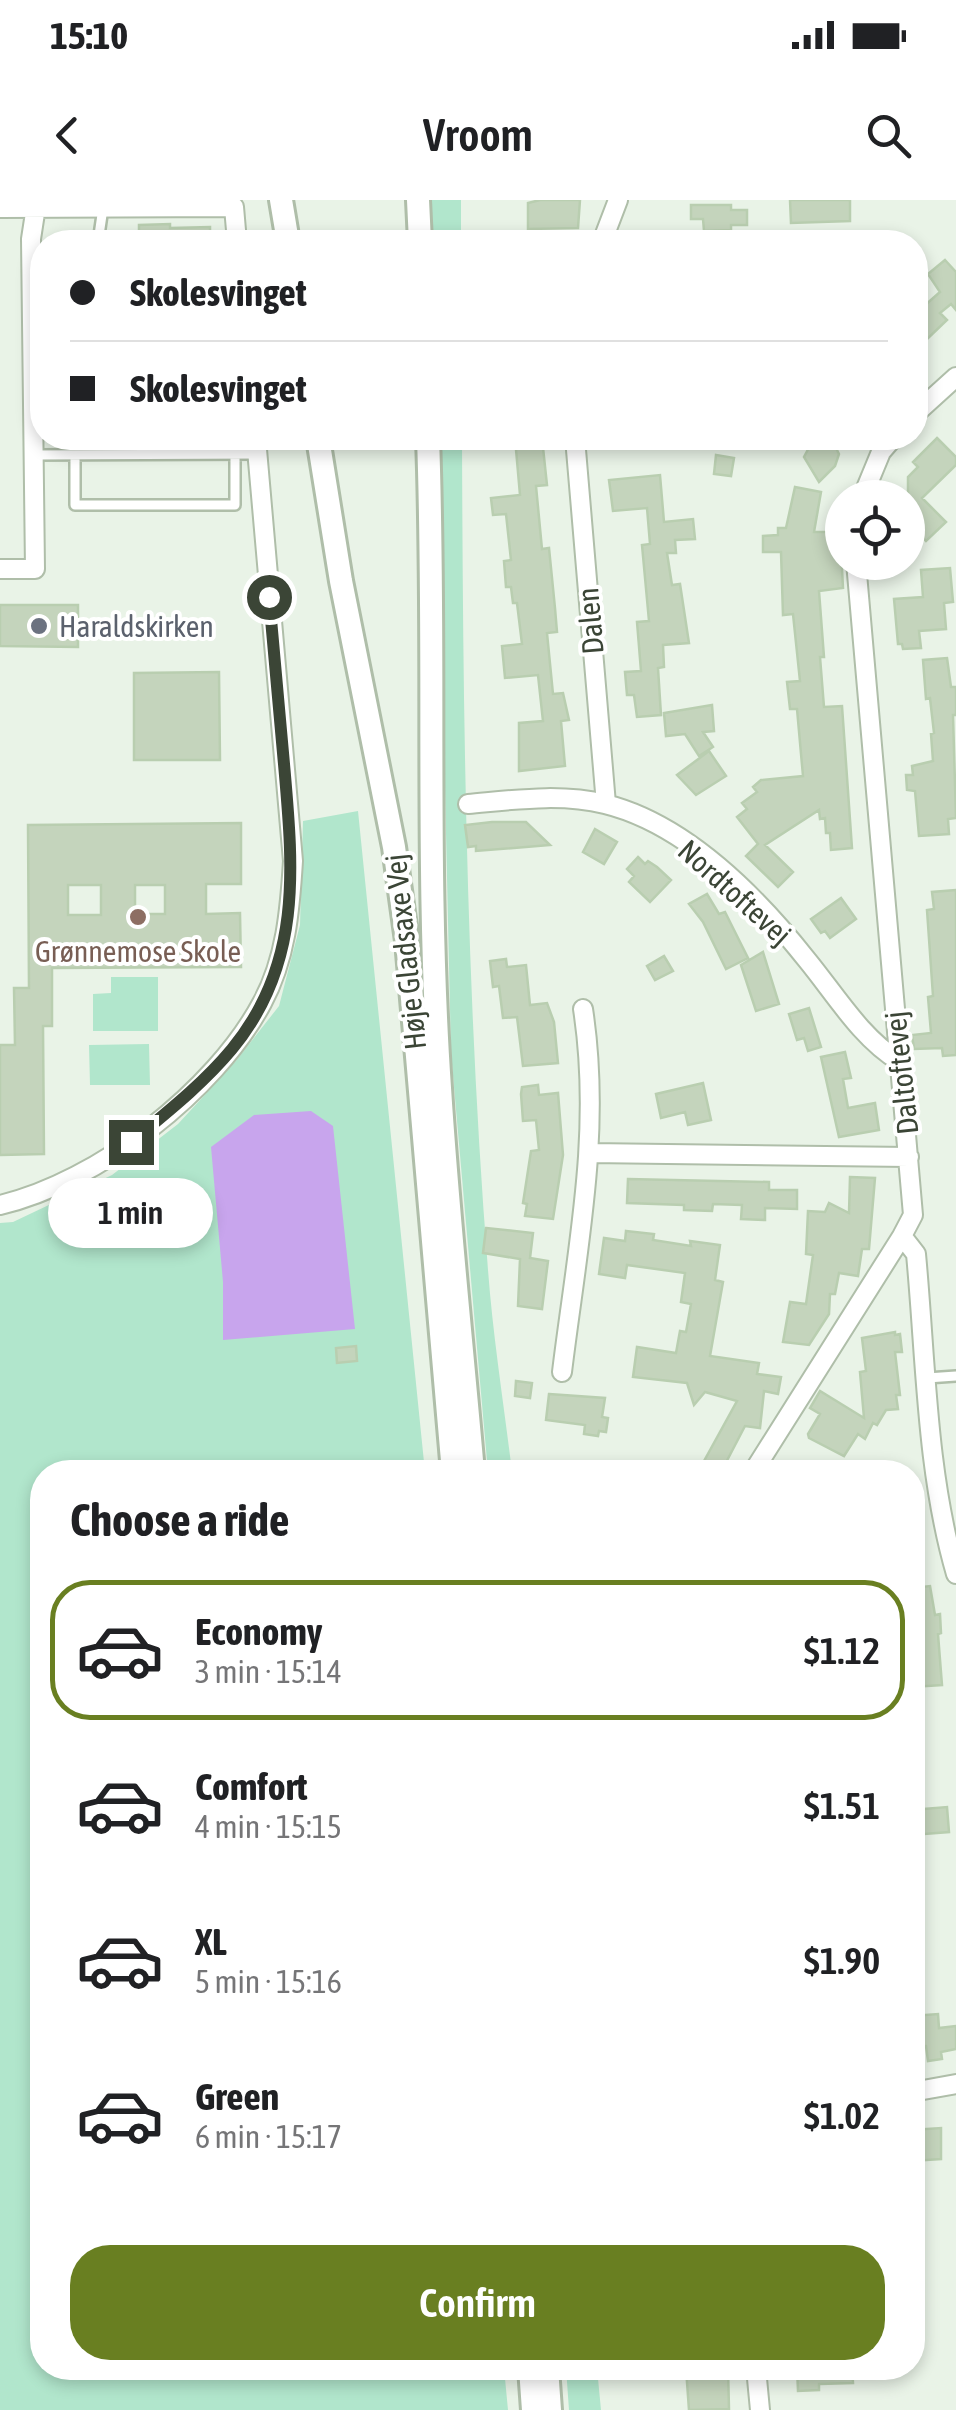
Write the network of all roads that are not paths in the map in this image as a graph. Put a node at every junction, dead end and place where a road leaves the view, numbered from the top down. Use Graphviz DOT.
graph roads {
  1 [pos="418,200"];
  2 [pos="618,200"];
  3 [pos="34,202"];
  4 [pos="103,204"];
  5 [pos="0,208"];
  6 [pos="32,230"];
  7 [pos="100,230"];
  8 [pos="236,230"];
  9 [pos="419,230"];
  10 [pos="607,230"];
  11 [pos="956,377"];
  12 [pos="928,402"];
  13 [pos="33,450"];
  14 [pos="246,450"];
  15 [pos="256,450"];
  16 [pos="320,450"];
  17 [pos="428,450"];
  18 [pos="576,450"];
  19 [pos="883,450"];
  20 [pos="235,454"];
  21 [pos="33,455"];
  22 [pos="75,455"];
  23 [pos="869,480"];
  24 [pos="0,570"];
  25 [pos="858,580"];
  26 [pos="468,804"];
  27 [pos="606,804"];
  28 [pos="583,1009"];
  29 [pos="899,1060"];
  30 [pos="590,1153"];
  31 [pos="909,1158"];
  32 [pos="0,1205"];
  33 [pos="902,1236"];
  34 [pos="562,1372"];
  35 [pos="956,1376"];
  36 [pos="927,1378"];
  37 [pos="452,1460"];
  38 [pos="472,1460"];
  39 [pos="761,1460"];
  40 [pos="956,1574"];
  41 [pos="956,2084"];
  42 [pos="925,2090"];
  43 [pos="531,2380"];
  44 [pos="548,2380"];
  45 [pos="757,2380"];
  46 [pos="534,2410"];
  47 [pos="550,2410"];
  48 [pos="760,2410"];
  1 -- 9 [label="street"];
  2 -- 10 [label="street"];
  3 -- 4 [label="street"];
  3 -- 5 [label="street"];
  3 -- 6 [label="street"];
  4 -- 7 [label="lane"];
  4 -- 8 [label="street"];
  11 -- 12 [label="street"];
  13 -- 21 [label="street"];
  14 -- 20 [label="lane"];
  15 -- 32 [label="street"];
  16 -- 37 [label="street, Høje Gladsaxe Vej"];
  17 -- 38 [label="street, Høje Gladsaxe Vej"];
  18 -- 27 [label="street, Dalen"];
  19 -- 23 [label="street"];
  20 -- 22 [label="lane"];
  20 -- 22 [label="lane"];
  21 -- 22 [label="lane"];
  21 -- 24 [label="street"];
  25 -- 29 [label="street, Daltoftevej"];
  26 -- 27 [label="street, Nordtoftevej"];
  27 -- 29 [label="street, Nordtoftevej"];
  28 -- 30 [label="street"];
  29 -- 31 [label="street, Daltoftevej"];
  30 -- 31 [label="street"];
  30 -- 34 [label="street"];
  31 -- 33 [label="street, Daltoftevej"];
  33 -- 36 [label="street"];
  33 -- 39 [label="street"];
  35 -- 36 [label="lane"];
  36 -- 40 [label="street"];
  41 -- 42 [label="street"];
  43 -- 46 [label="street"];
  44 -- 47 [label="street"];
  45 -- 48 [label="street"];
}
